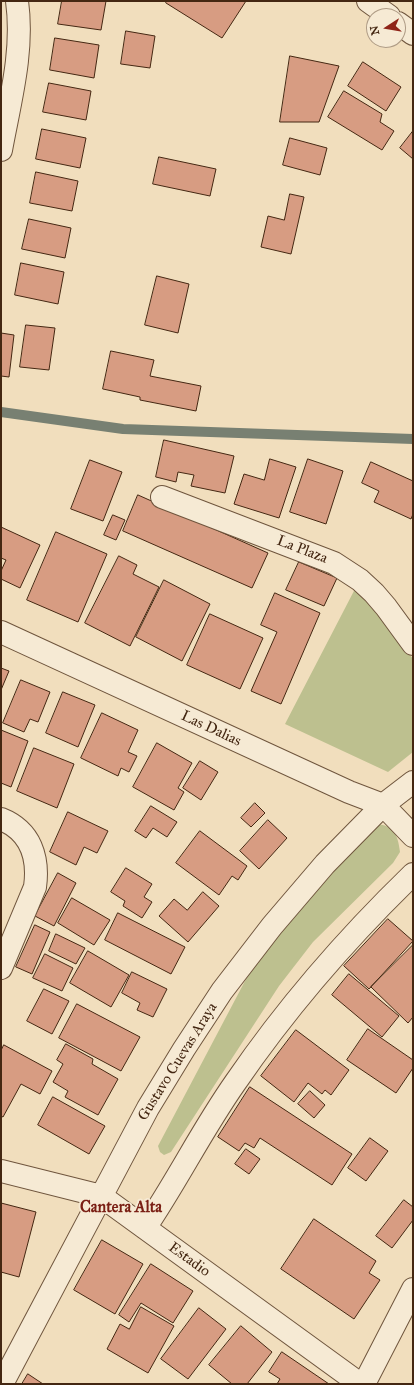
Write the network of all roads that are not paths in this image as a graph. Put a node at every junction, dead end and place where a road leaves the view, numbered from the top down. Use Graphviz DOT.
graph roads {
  1 [pos="17,1"];
  2 [pos="368,1"];
  3 [pos="377,8"];
  4 [pos="9,62"];
  5 [pos="1,150"];
  6 [pos="162,497"];
  7 [pos="1,632"];
  8 [pos="413,644"];
  9 [pos="413,782"];
  10 [pos="383,805"];
  11 [pos="4,820"];
  12 [pos="413,836"];
  13 [pos="413,874"];
  14 [pos="1,968"];
  15 [pos="1,1171"];
  16 [pos="101,1196"];
  17 [pos="145,1228"];
  18 [pos="413,1289"];
  19 [pos="2,1384"];
  20 [pos="360,1384"];
  21 [pos="364,1384"];
  1 -- 4 [label="street"];
  2 -- 3 [label="street"];
  4 -- 5 [label="street"];
  6 -- 8 [label="street, La Plaza"];
  7 -- 10 [label="street, Las Dalias"];
  9 -- 10 [label="street, Gustavo Cuevas Araya"];
  10 -- 12 [label="street, Las Dalias"];
  10 -- 16 [label="street, Gustavo Cuevas Araya"];
  11 -- 14 [label="street"];
  13 -- 17 [label="street"];
  15 -- 16 [label="street, Estadio"];
  16 -- 17 [label="street, Estadio"];
  16 -- 19 [label="street, Gustavo Cuevas Araya"];
  17 -- 20 [label="street, Estadio"];
  18 -- 21 [label="street"];
}
